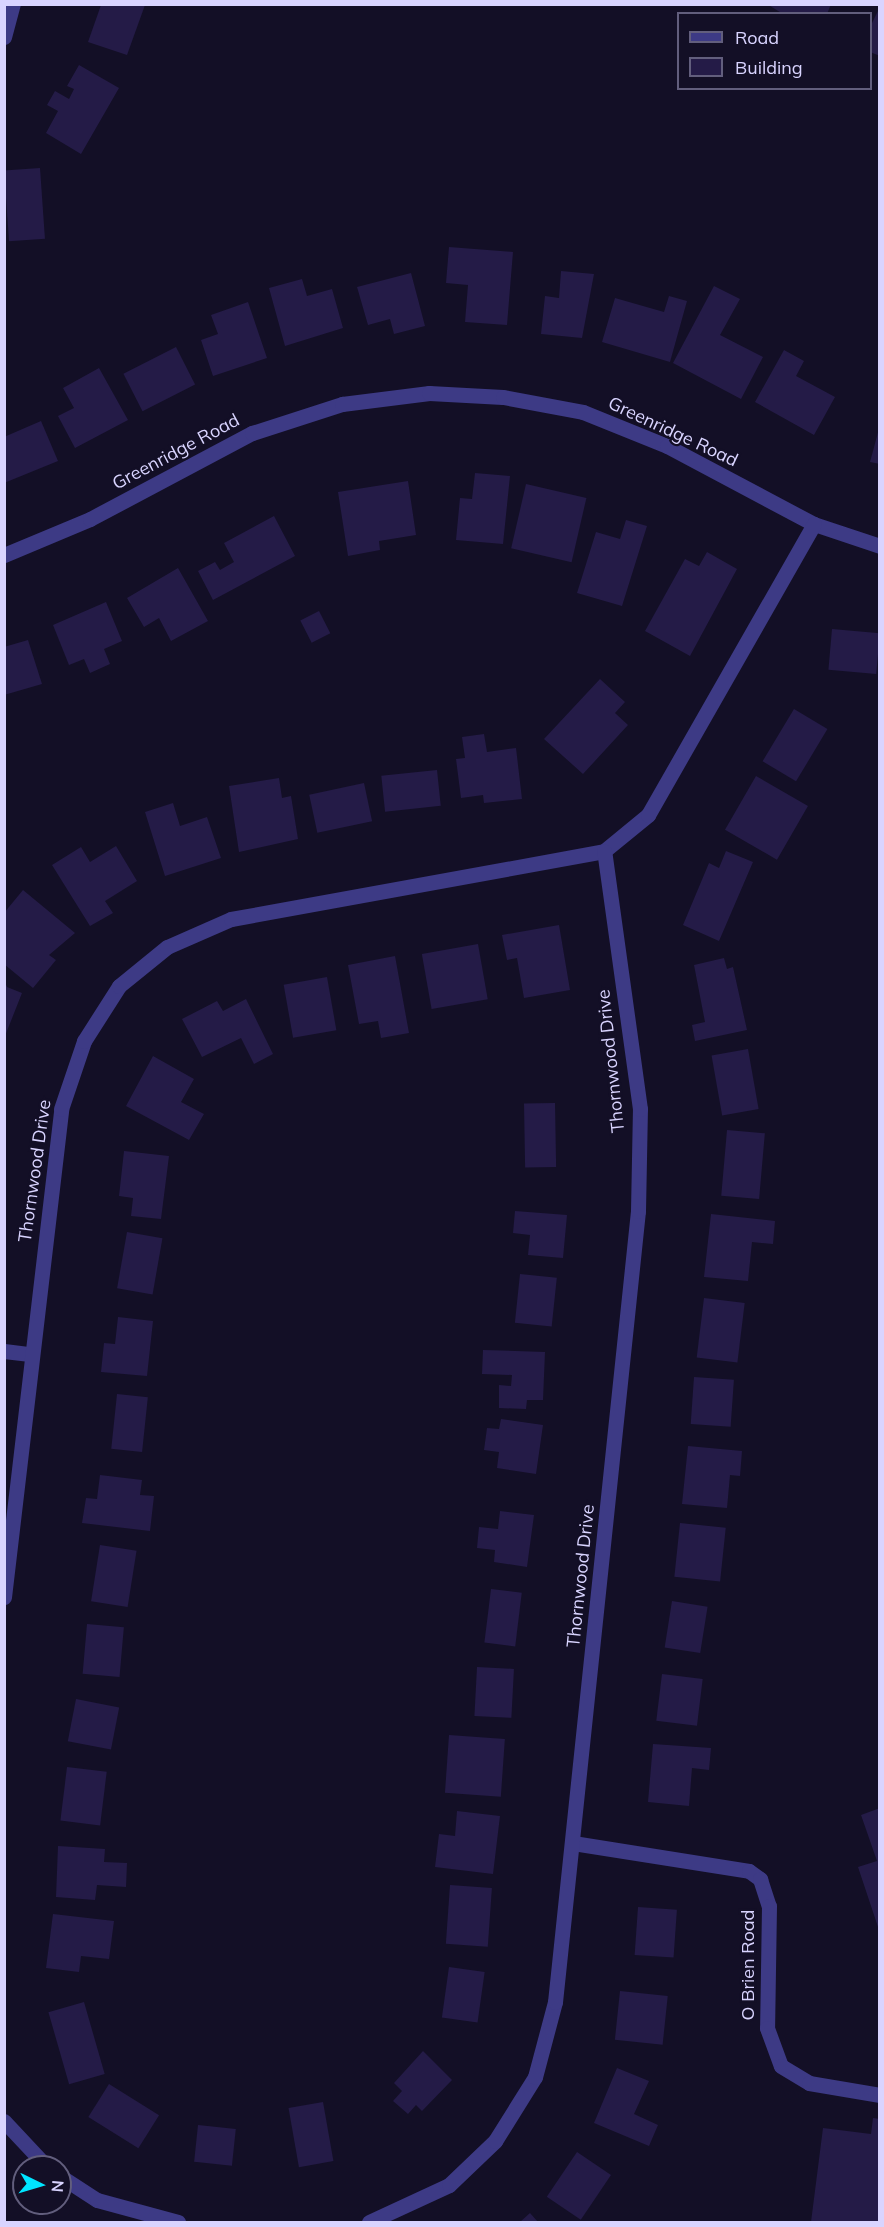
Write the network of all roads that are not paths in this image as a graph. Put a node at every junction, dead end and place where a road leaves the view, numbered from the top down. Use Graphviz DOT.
graph roads {
  1 [pos="14,4"];
  2 [pos="4,37"];
  3 [pos="814,524"];
  4 [pos="879,546"];
  5 [pos="4,555"];
  6 [pos="604,851"];
  7 [pos="4,1351"];
  8 [pos="30,1354"];
  9 [pos="4,1597"];
  10 [pos="573,1843"];
  11 [pos="879,2095"];
  12 [pos="4,2121"];
  13 [pos="36,2155"];
  14 [pos="72,2184"];
  15 [pos="178,2223"];
  16 [pos="369,2223"];
  1 -- 2 [label="street"];
  3 -- 4 [label="street, Greenridge Road"];
  3 -- 5 [label="street, Greenridge Road"];
  3 -- 6 [label="street, Thornwood Drive"];
  6 -- 8 [label="street, Thornwood Drive"];
  6 -- 10 [label="street, Thornwood Drive"];
  7 -- 8 [label="street"];
  8 -- 9 [label="street, Thornwood Drive"];
  10 -- 11 [label="street, O Brien Road"];
  10 -- 16 [label="street, Thornwood Drive"];
  12 -- 13 [label="street"];
  14 -- 15 [label="street"];
}
